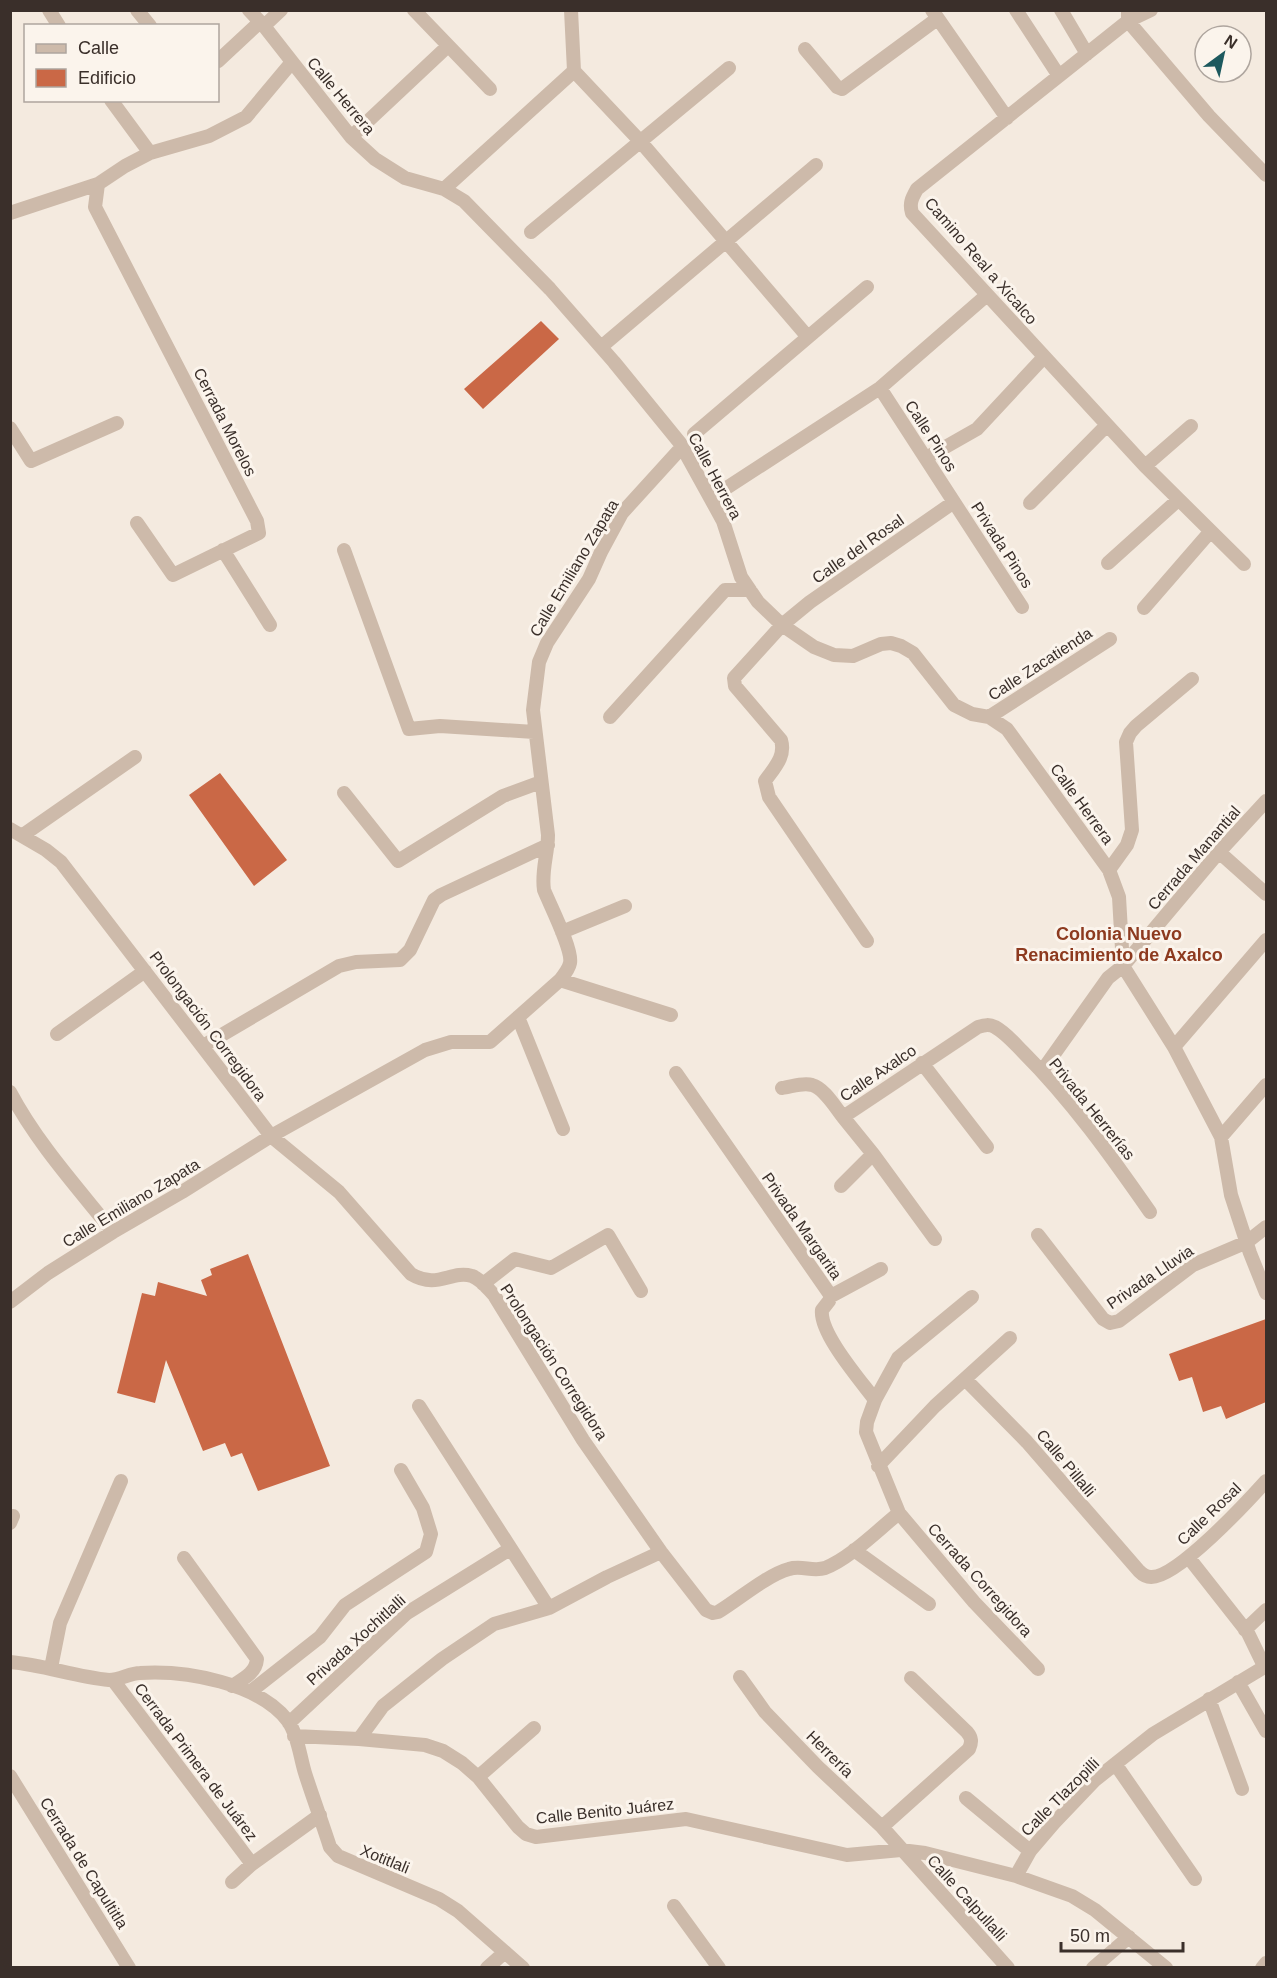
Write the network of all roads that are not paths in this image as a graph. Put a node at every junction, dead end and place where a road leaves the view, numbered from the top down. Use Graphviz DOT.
graph roads {
  1 [pos="49,10"];
  2 [pos="137,10"];
  3 [pos="249,10"];
  4 [pos="281,10"];
  5 [pos="414,10"];
  6 [pos="571,10"];
  7 [pos="1016,10"];
  8 [pos="1061,10"];
  9 [pos="1150,10"];
  10 [pos="935,15"];
  11 [pos="1128,16"];
  12 [pos="58,24"];
  13 [pos="148,24"];
  14 [pos="262,24"];
  15 [pos="448,46"];
  16 [pos="805,49"];
  17 [pos="1087,54"];
  18 [pos="219,60"];
  19 [pos="292,62"];
  20 [pos="729,68"];
  21 [pos="574,71"];
  22 [pos="1059,76"];
  23 [pos="490,89"];
  24 [pos="112,102"];
  25 [pos="1007,118"];
  26 [pos="351,137"];
  27 [pos="640,141"];
  28 [pos="150,153"];
  29 [pos="816,165"];
  30 [pos="1266,175"];
  31 [pos="98,184"];
  32 [pos="444,189"];
  33 [pos="10,213"];
  34 [pos="531,232"];
  35 [pos="727,241"];
  36 [pos="867,287"];
  37 [pos="987,295"];
  38 [pos="807,336"];
  39 [pos="601,347"];
  40 [pos="1044,357"];
  41 [pos="880,388"];
  42 [pos="117,423"];
  43 [pos="1107,425"];
  44 [pos="1191,426"];
  45 [pos="10,428"];
  46 [pos="694,434"];
  47 [pos="682,447"];
  48 [pos="926,458"];
  49 [pos="1145,466"];
  50 [pos="711,498"];
  51 [pos="1178,500"];
  52 [pos="954,502"];
  53 [pos="1030,503"];
  54 [pos="137,524"];
  55 [pos="1210,532"];
  56 [pos="223,550"];
  57 [pos="344,550"];
  58 [pos="1108,563"];
  59 [pos="1244,564"];
  60 [pos="750,590"];
  61 [pos="1022,607"];
  62 [pos="1144,608"];
  63 [pos="270,625"];
  64 [pos="782,625"];
  65 [pos="1110,639"];
  66 [pos="1192,679"];
  67 [pos="610,717"];
  68 [pos="989,717"];
  69 [pos="534,732"];
  70 [pos="135,757"];
  71 [pos="541,783"];
  72 [pos="344,793"];
  73 [pos="1266,801"];
  74 [pos="16,832"];
  75 [pos="548,845"];
  76 [pos="1219,852"];
  77 [pos="1110,870"];
  78 [pos="1266,894"];
  79 [pos="625,906"];
  80 [pos="562,932"];
  81 [pos="1266,940"];
  82 [pos="867,941"];
  83 [pos="1123,966"];
  84 [pos="145,971"];
  85 [pos="560,980"];
  86 [pos="671,1015"];
  87 [pos="518,1017"];
  88 [pos="1002,1032"];
  89 [pos="57,1034"];
  90 [pos="203,1046"];
  91 [pos="1173,1047"];
  92 [pos="922,1063"];
  93 [pos="1042,1071"];
  94 [pos="676,1073"];
  95 [pos="1266,1085"];
  96 [pos="782,1088"];
  97 [pos="10,1092"];
  98 [pos="843,1117"];
  99 [pos="563,1129"];
  100 [pos="271,1136"];
  101 [pos="1221,1137"];
  102 [pos="987,1147"];
  103 [pos="873,1154"];
  104 [pos="841,1186"];
  105 [pos="1150,1212"];
  106 [pos="1266,1227"];
  107 [pos="113,1232"];
  108 [pos="1038,1234"];
  109 [pos="935,1239"];
  110 [pos="1249,1247"];
  111 [pos="1266,1266"];
  112 [pos="881,1269"];
  113 [pos="483,1284"];
  114 [pos="641,1291"];
  115 [pos="1266,1293"];
  116 [pos="831,1296"];
  117 [pos="972,1297"];
  118 [pos="10,1302"];
  119 [pos="1010,1338"];
  120 [pos="966,1380"];
  121 [pos="875,1400"];
  122 [pos="419,1406"];
  123 [pos="878,1466"];
  124 [pos="401,1470"];
  125 [pos="121,1481"];
  126 [pos="1266,1481"];
  127 [pos="899,1513"];
  128 [pos="510,1550"];
  129 [pos="854,1550"];
  130 [pos="661,1552"];
  131 [pos="184,1558"];
  132 [pos="1190,1558"];
  133 [pos="1138,1571"];
  134 [pos="929,1604"];
  135 [pos="549,1608"];
  136 [pos="1266,1610"];
  137 [pos="1245,1630"];
  138 [pos="10,1662"];
  139 [pos="1265,1666"];
  140 [pos="51,1668"];
  141 [pos="1038,1669"];
  142 [pos="740,1677"];
  143 [pos="911,1678"];
  144 [pos="113,1680"];
  145 [pos="1238,1682"];
  146 [pos="232,1686"];
  147 [pos="250,1692"];
  148 [pos="1209,1700"];
  149 [pos="534,1728"];
  150 [pos="292,1729"];
  151 [pos="1266,1731"];
  152 [pos="359,1739"];
  153 [pos="1116,1765"];
  154 [pos="10,1776"];
  155 [pos="478,1777"];
  156 [pos="1242,1789"];
  157 [pos="966,1798"];
  158 [pos="320,1815"];
  159 [pos="882,1827"];
  160 [pos="901,1850"];
  161 [pos="1030,1851"];
  162 [pos="252,1864"];
  163 [pos="1016,1876"];
  164 [pos="1195,1880"];
  165 [pos="231,1882"];
  166 [pos="674,1906"];
  167 [pos="1129,1937"];
  168 [pos="505,1952"];
  169 [pos="1266,1963"];
  170 [pos="129,1968"];
  171 [pos="487,1968"];
  172 [pos="523,1968"];
  173 [pos="719,1968"];
  174 [pos="1008,1968"];
  175 [pos="1093,1968"];
  176 [pos="1166,1968"];
  177 [pos="1262,1968"];
  1 -- 12 [label="street"];
  2 -- 13 [label="street"];
  3 -- 14 [label="street, Calle Herrera"];
  4 -- 14 [label="street"];
  5 -- 15 [label="street"];
  6 -- 21 [label="street"];
  7 -- 22 [label="street"];
  8 -- 17 [label="street"];
  9 -- 11 [label="street, Camino Real a Xicalco"];
  10 -- 16 [label="street"];
  10 -- 25 [label="street"];
  11 -- 17 [label="street, Camino Real a Xicalco"];
  11 -- 30 [label="street"];
  14 -- 18 [label="street"];
  14 -- 19 [label="street, Calle Herrera"];
  15 -- 23 [label="street"];
  15 -- 26 [label="street"];
  17 -- 22 [label="street, Camino Real a Xicalco"];
  19 -- 26 [label="street, Calle Herrera"];
  19 -- 28 [label="street"];
  20 -- 27 [label="street"];
  21 -- 27 [label="street"];
  21 -- 32 [label="street"];
  22 -- 25 [label="street, Camino Real a Xicalco"];
  24 -- 28 [label="street"];
  25 -- 37 [label="street, Camino Real a Xicalco"];
  26 -- 32 [label="street, Calle Herrera"];
  27 -- 34 [label="street"];
  27 -- 35 [label="street"];
  28 -- 31 [label="street"];
  29 -- 35 [label="street"];
  31 -- 33 [label="street"];
  31 -- 56 [label="street, Cerrada Morelos"];
  32 -- 39 [label="street, Calle Herrera"];
  35 -- 38 [label="street"];
  35 -- 39 [label="street"];
  36 -- 38 [label="street"];
  37 -- 40 [label="street, Camino Real a Xicalco"];
  37 -- 41 [label="street"];
  38 -- 46 [label="street"];
  39 -- 47 [label="street, Calle Herrera"];
  40 -- 43 [label="street, Camino Real a Xicalco"];
  40 -- 48 [label="street"];
  41 -- 48 [label="street, Calle Pinos"];
  41 -- 50 [label="street"];
  42 -- 45 [label="street"];
  43 -- 49 [label="street, Camino Real a Xicalco"];
  43 -- 53 [label="street"];
  44 -- 49 [label="street"];
  47 -- 50 [label="street, Calle Herrera"];
  47 -- 69 [label="street, Calle Emiliano Zapata"];
  48 -- 52 [label="street, Calle Pinos"];
  49 -- 51 [label="street, Camino Real a Xicalco"];
  50 -- 60 [label="street, Calle Herrera"];
  51 -- 55 [label="street, Camino Real a Xicalco"];
  51 -- 58 [label="street"];
  52 -- 61 [label="street, Privada Pinos"];
  52 -- 64 [label="street, Calle del Rosal"];
  54 -- 56 [label="street, Cerrada Morelos"];
  55 -- 59 [label="street, Camino Real a Xicalco"];
  55 -- 62 [label="street"];
  56 -- 63 [label="street"];
  57 -- 69 [label="street"];
  60 -- 64 [label="street, Calle Herrera"];
  60 -- 67 [label="street"];
  64 -- 68 [label="street, Calle Herrera"];
  64 -- 82 [label="street, Calle del Rosal"];
  65 -- 68 [label="street, Calle Zacatienda"];
  66 -- 77 [label="street"];
  68 -- 77 [label="street, Calle Herrera"];
  69 -- 71 [label="street, Calle Emiliano Zapata"];
  70 -- 74 [label="street"];
  71 -- 72 [label="street"];
  71 -- 75 [label="street, Calle Emiliano Zapata"];
  73 -- 76 [label="street, Cerrada Manantial"];
  74 -- 84 [label="street, Prolongación Corregidora"];
  75 -- 80 [label="street, Calle Emiliano Zapata"];
  75 -- 90 [label="street"];
  76 -- 78 [label="street"];
  76 -- 83 [label="street, Cerrada Manantial"];
  77 -- 83 [label="street, Calle Herrera"];
  79 -- 80 [label="street"];
  80 -- 85 [label="street, Calle Emiliano Zapata"];
  81 -- 91 [label="street"];
  83 -- 91 [label="street, Calle Herrera"];
  83 -- 93 [label="street, Cerrada Manantial"];
  84 -- 89 [label="street"];
  84 -- 90 [label="street, Prolongación Corregidora"];
  85 -- 86 [label="street"];
  85 -- 87 [label="street, Calle Emiliano Zapata"];
  87 -- 99 [label="street"];
  87 -- 100 [label="street, Calle Emiliano Zapata"];
  88 -- 92 [label="street, Calle Axalco"];
  88 -- 93 [label="street, Privada Herrerías"];
  90 -- 100 [label="street, Prolongación Corregidora"];
  91 -- 101 [label="street, Calle Herrera"];
  92 -- 98 [label="street, Calle Axalco"];
  92 -- 102 [label="street"];
  93 -- 105 [label="street, Privada Herrerías"];
  94 -- 116 [label="street, Privada Margarita"];
  95 -- 101 [label="street"];
  96 -- 98 [label="street"];
  97 -- 107 [label="street"];
  98 -- 103 [label="street, Calle Axalco"];
  100 -- 107 [label="street, Calle Emiliano Zapata"];
  100 -- 113 [label="street, Prolongación Corregidora"];
  101 -- 110 [label="street, Calle Herrera"];
  103 -- 104 [label="street"];
  103 -- 109 [label="street, Calle Axalco"];
  106 -- 110 [label="street"];
  107 -- 118 [label="street, Calle Emiliano Zapata"];
  108 -- 110 [label="street, Privada Lluvia"];
  110 -- 111 [label="street"];
  110 -- 115 [label="street, Calle Herrera"];
  112 -- 116 [label="street"];
  113 -- 114 [label="street"];
  113 -- 130 [label="street, Prolongación Corregidora"];
  116 -- 121 [label="street, Privada Margarita"];
  117 -- 121 [label="street"];
  119 -- 120 [label="street"];
  120 -- 123 [label="street"];
  120 -- 133 [label="street, Calle Pillalli"];
  121 -- 123 [label="street"];
  122 -- 128 [label="street"];
  123 -- 127 [label="street"];
  124 -- 147 [label="street"];
  125 -- 140 [label="street"];
  126 -- 132 [label="street, Calle Rosal"];
  127 -- 129 [label="street, Prolongación Corregidora"];
  127 -- 141 [label="street, Cerrada Corregidora"];
  128 -- 135 [label="street"];
  128 -- 150 [label="street, Privada Xochitlalli"];
  129 -- 130 [label="street, Prolongación Corregidora"];
  129 -- 134 [label="street"];
  130 -- 135 [label="street"];
  131 -- 146 [label="street"];
  132 -- 133 [label="street, Calle Rosal"];
  132 -- 137 [label="street"];
  135 -- 152 [label="street"];
  136 -- 137 [label="street"];
  137 -- 139 [label="street"];
  138 -- 140 [label="street"];
  139 -- 145 [label="street, Calle Tlazopilli"];
  140 -- 144 [label="street"];
  142 -- 159 [label="street, Herrería"];
  143 -- 159 [label="street"];
  144 -- 146 [label="street"];
  144 -- 162 [label="street, Cerrada Primera de Juárez"];
  145 -- 148 [label="street, Calle Tlazopilli"];
  145 -- 151 [label="street"];
  146 -- 147 [label="street"];
  147 -- 150 [label="street"];
  148 -- 153 [label="street, Calle Tlazopilli"];
  148 -- 156 [label="street"];
  149 -- 155 [label="street"];
  150 -- 152 [label="street, Calle Benito Juárez"];
  150 -- 158 [label="street, Xotitlali"];
  152 -- 155 [label="street, Calle Benito Juárez"];
  153 -- 161 [label="street, Calle Tlazopilli"];
  153 -- 164 [label="street"];
  154 -- 170 [label="street, Cerrada de Capultitla"];
  155 -- 160 [label="street, Calle Benito Juárez"];
  157 -- 161 [label="street"];
  158 -- 162 [label="street"];
  158 -- 168 [label="street, Xotitlali"];
  159 -- 160 [label="street, Herrería"];
  160 -- 163 [label="street"];
  160 -- 174 [label="street, Calle Calpullalli"];
  161 -- 163 [label="street, Calle Tlazopilli"];
  162 -- 165 [label="street"];
  163 -- 167 [label="street"];
  166 -- 173 [label="street"];
  167 -- 175 [label="street"];
  167 -- 176 [label="street"];
  168 -- 171 [label="street"];
  168 -- 172 [label="street, Xotitlali"];
  169 -- 177 [label="street"];
}
